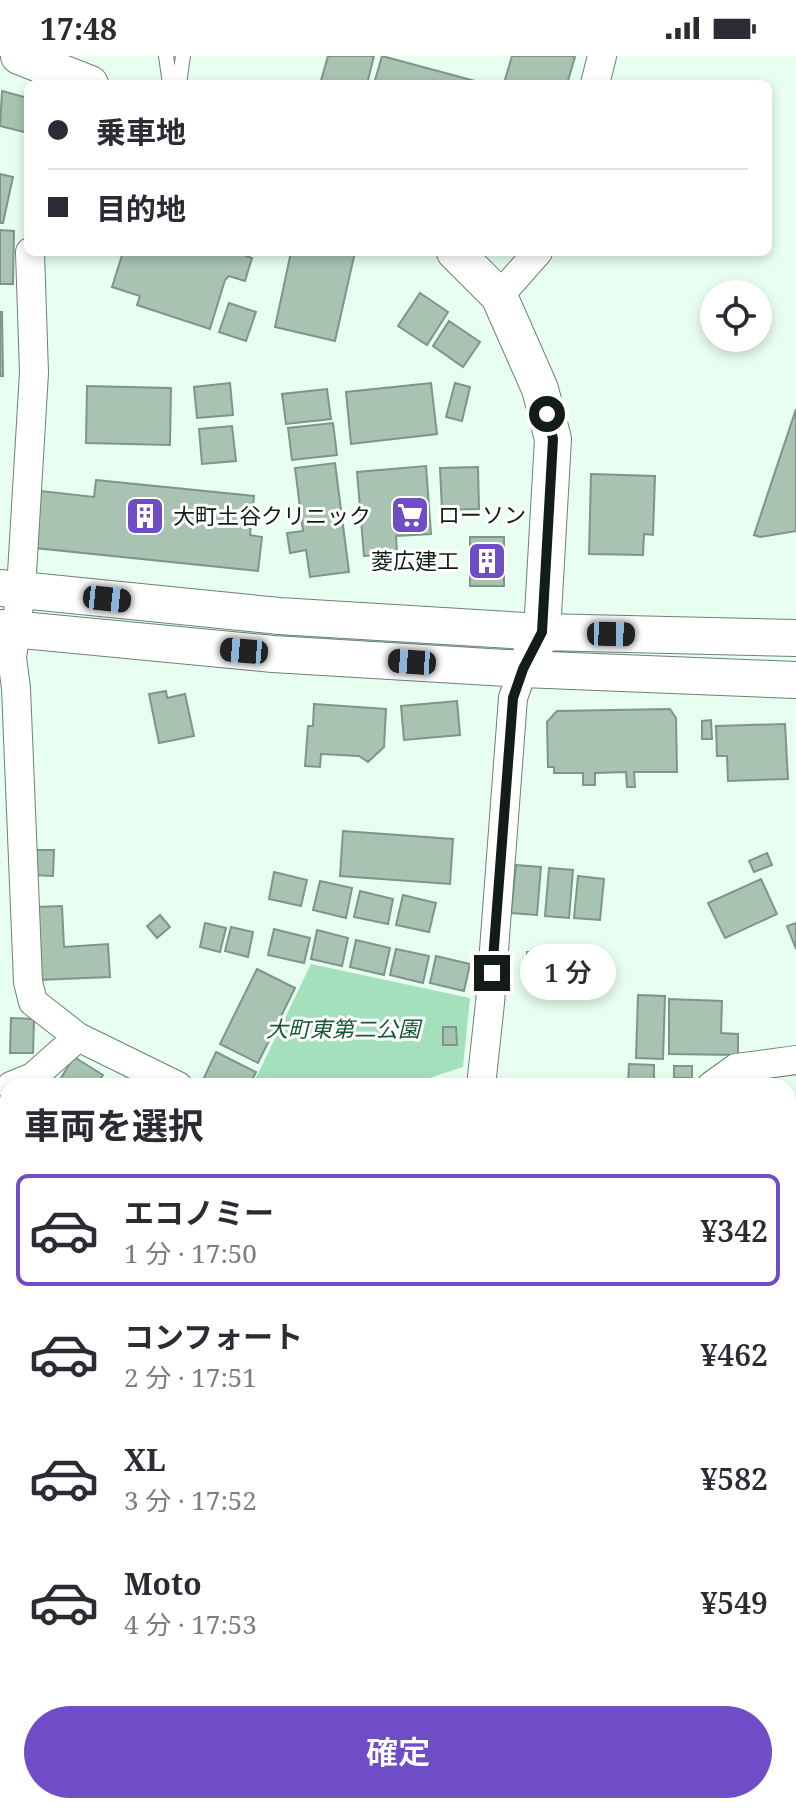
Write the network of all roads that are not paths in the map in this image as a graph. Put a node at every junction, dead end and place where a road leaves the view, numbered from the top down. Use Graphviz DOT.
graph roads {
  1 [pos="19,56"];
  2 [pos="166,56"];
  3 [pos="183,56"];
  4 [pos="602,56"];
  5 [pos="68,80"];
  6 [pos="169,80"];
  7 [pos="180,80"];
  8 [pos="596,80"];
  9 [pos="30,256"];
  10 [pos="459,256"];
  11 [pos="534,256"];
  12 [pos="499,296"];
  13 [pos="11,589"];
  14 [pos="8,629"];
  15 [pos="542,632"];
  16 [pos="796,638"];
  17 [pos="523,669"];
  18 [pos="796,680"];
  19 [pos="8,687"];
  20 [pos="78,1037"];
  21 [pos="796,1060"];
  22 [pos="31,1078"];
  23 [pos="162,1078"];
  24 [pos="482,1078"];
  25 [pos="722,1078"];
  1 -- 5 [label="street"];
  2 -- 6 [label="lane"];
  3 -- 7 [label="lane"];
  4 -- 8 [label="street"];
  9 -- 13 [label="street"];
  10 -- 12 [label="street"];
  11 -- 12 [label="street"];
  12 -- 15 [label="street"];
  13 -- 14 [label="street"];
  13 -- 15 [label="street"];
  14 -- 17 [label="street"];
  14 -- 19 [label="street"];
  15 -- 16 [label="street"];
  15 -- 17 [label="street"];
  17 -- 18 [label="street"];
  17 -- 24 [label="street"];
  19 -- 20 [label="street"];
  20 -- 22 [label="street"];
  20 -- 23 [label="street"];
  21 -- 25 [label="street"];
}
